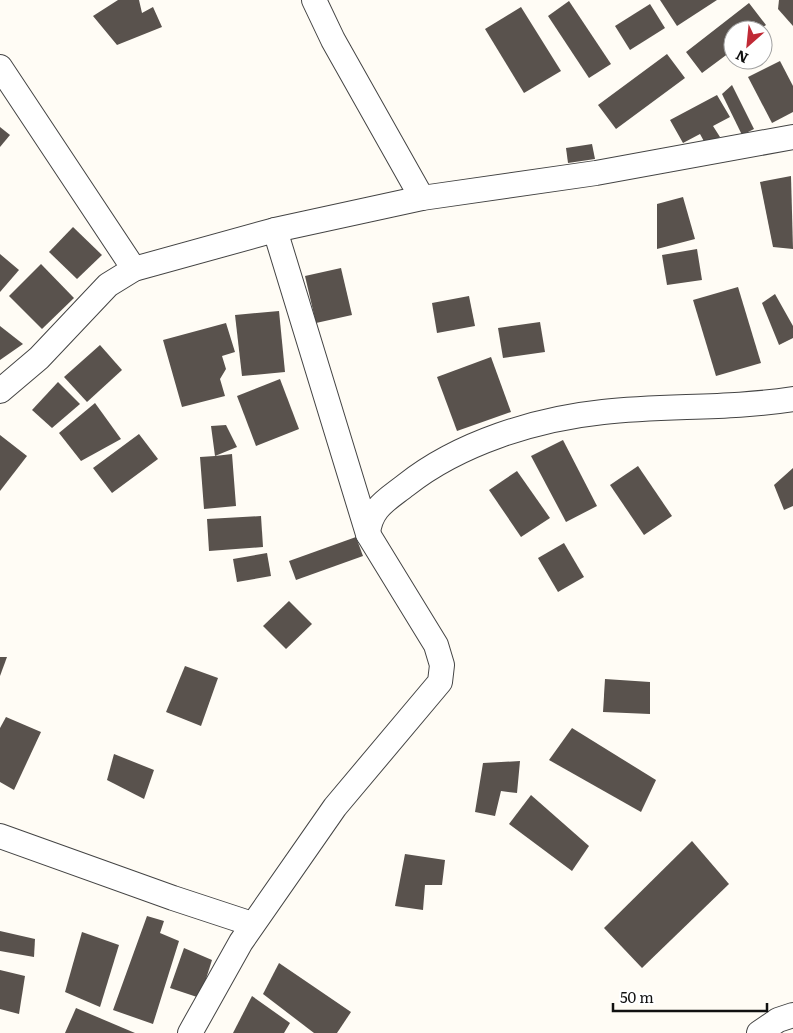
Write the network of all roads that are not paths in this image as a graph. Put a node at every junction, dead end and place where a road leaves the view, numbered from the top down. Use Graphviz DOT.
graph roads {
  1 [pos="314,0"];
  2 [pos="0,67"];
  3 [pos="793,137"];
  4 [pos="422,198"];
  5 [pos="275,230"];
  6 [pos="134,269"];
  7 [pos="0,391"];
  8 [pos="793,399"];
  9 [pos="368,534"];
  10 [pos="0,836"];
  11 [pos="252,924"];
  12 [pos="793,1014"];
  13 [pos="190,1033"];
  14 [pos="758,1033"];
  1 -- 4 [label="street"];
  2 -- 6 [label="street"];
  3 -- 4 [label="street"];
  4 -- 5 [label="street"];
  5 -- 6 [label="street"];
  5 -- 9 [label="street"];
  6 -- 7 [label="street"];
  8 -- 9 [label="street"];
  9 -- 11 [label="street"];
  10 -- 11 [label="street"];
  11 -- 13 [label="street"];
  12 -- 14 [label="street"];
}
